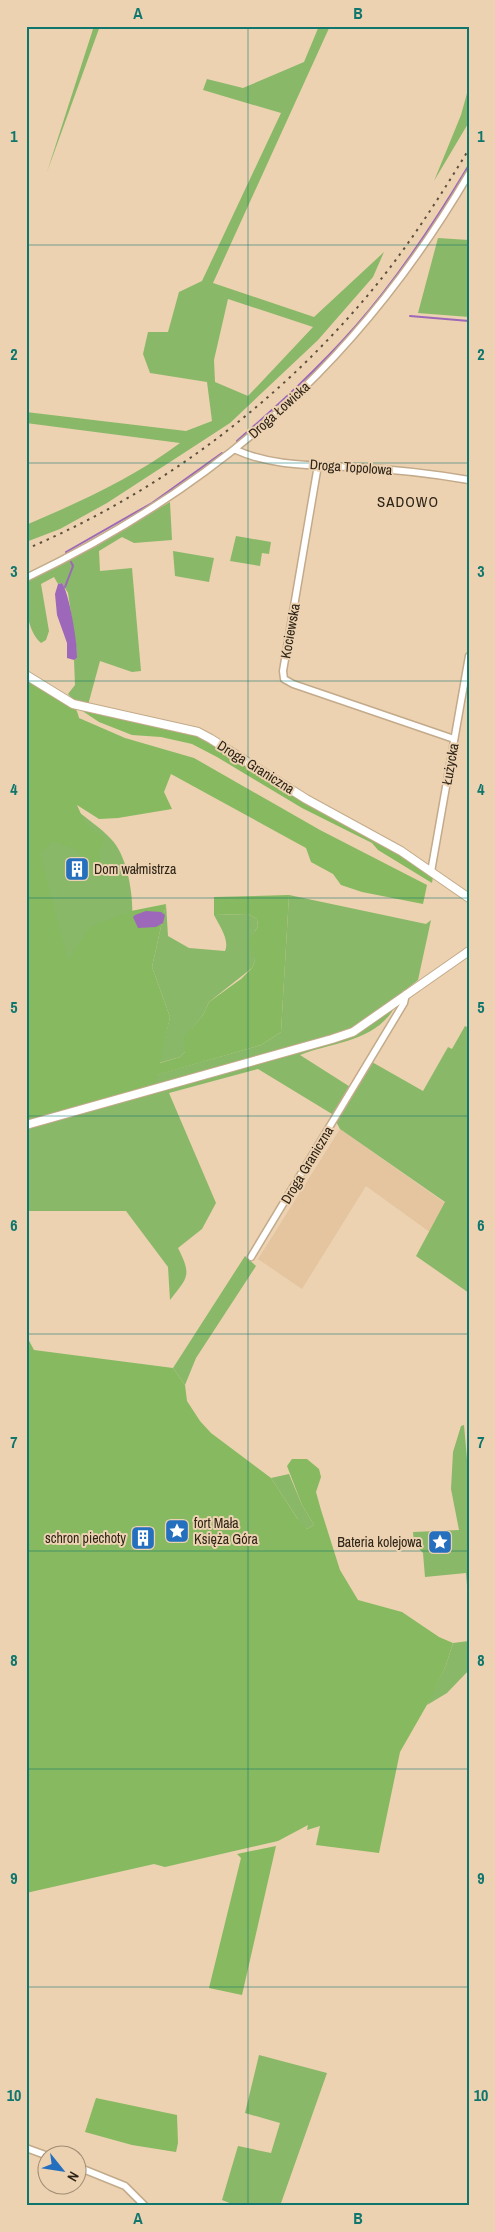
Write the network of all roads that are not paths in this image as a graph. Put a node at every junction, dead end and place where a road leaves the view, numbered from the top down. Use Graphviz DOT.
graph roads {
  1 [pos="469,174"];
  2 [pos="236,450"];
  3 [pos="318,465"];
  4 [pos="469,480"];
  5 [pos="26,578"];
  6 [pos="469,656"];
  7 [pos="26,675"];
  8 [pos="454,739"];
  9 [pos="431,872"];
  10 [pos="469,898"];
  11 [pos="469,951"];
  12 [pos="406,994"];
  13 [pos="26,1125"];
  14 [pos="251,1257"];
  15 [pos="26,2148"];
  16 [pos="38,2152"];
  17 [pos="88,2171"];
  18 [pos="145,2206"];
  1 -- 2 [label="street, Droga Łowicka"];
  2 -- 3 [label="street, Droga Topolowa"];
  2 -- 5 [label="street, Droga Łowicka"];
  3 -- 4 [label="street, Droga Topolowa"];
  3 -- 8 [label="street, Kociewska"];
  6 -- 8 [label="street, Łużycka"];
  7 -- 9 [label="street, Droga Graniczna"];
  8 -- 9 [label="street, Łużycka"];
  9 -- 10 [label="street, Droga Graniczna"];
  11 -- 12 [label="street"];
  12 -- 13 [label="street"];
  12 -- 14 [label="street, Droga Graniczna"];
  15 -- 16 [label="street"];
  17 -- 18 [label="street"];
}
